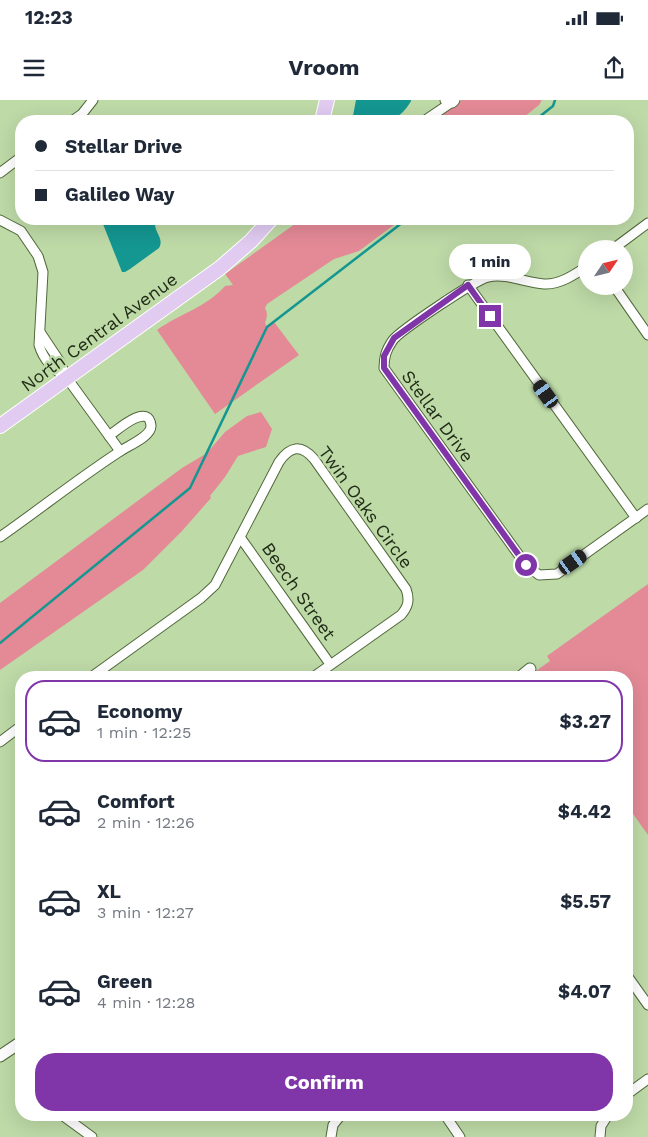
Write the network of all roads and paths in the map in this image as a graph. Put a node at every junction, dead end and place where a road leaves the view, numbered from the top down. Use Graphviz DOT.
graph roads {
  1 [pos="93,100"];
  2 [pos="327,100"];
  3 [pos="451,101"];
  4 [pos="81,115"];
  5 [pos="323,115"];
  6 [pos="432,115"];
  7 [pos="15,162"];
  8 [pos="0,173"];
  9 [pos="0,220"];
  10 [pos="648,223"];
  11 [pos="266,225"];
  12 [pos="625,240"];
  13 [pos="578,272"];
  14 [pos="468,285"];
  15 [pos="620,295"];
  16 [pos="648,335"];
  17 [pos="67,378"];
  18 [pos="0,426"];
  19 [pos="109,436"];
  20 [pos="120,451"];
  21 [pos="648,509"];
  22 [pos="636,518"];
  23 [pos="0,537"];
  24 [pos="240,537"];
  25 [pos="330,664"];
  26 [pos="530,669"];
  27 [pos="100,671"];
  28 [pos="321,671"];
  29 [pos="528,671"];
  30 [pos="15,731"];
  31 [pos="0,742"];
  32 [pos="633,984"];
  33 [pos="648,1005"];
  34 [pos="15,1049"];
  35 [pos="0,1056"];
  36 [pos="648,1079"];
  37 [pos="633,1090"];
  38 [pos="70,1121"];
  39 [pos="336,1121"];
  40 [pos="448,1121"];
  41 [pos="604,1121"];
  42 [pos="92,1137"];
  43 [pos="331,1137"];
  44 [pos="460,1137"];
  45 [pos="600,1137"];
  1 -- 4 [label="street"];
  2 -- 5 [label="main road"];
  3 -- 6 [label="street"];
  7 -- 8 [label="street"];
  9 -- 17 [label="street"];
  10 -- 12 [label="street"];
  11 -- 17 [label="main road, North Central Avenue"];
  13 -- 14 [label="street, Stellar Drive"];
  14 -- 22 [label="street"];
  14 -- 22 [label="street, Stellar Drive"];
  15 -- 16 [label="street"];
  17 -- 18 [label="main road, North Central Avenue"];
  17 -- 19 [label="street"];
  19 -- 20 [label="street"];
  19 -- 20 [label="street"];
  20 -- 23 [label="street"];
  21 -- 22 [label="street, Stellar Drive"];
  24 -- 25 [label="street, Beech Street"];
  24 -- 25 [label="street, Twin Oaks Circle"];
  24 -- 27 [label="street, Twin Oaks Circle"];
  25 -- 28 [label="street, Twin Oaks Circle"];
  26 -- 29 [label="street"];
  30 -- 31 [label="street"];
  32 -- 33 [label="street"];
  34 -- 35 [label="street"];
  36 -- 37 [label="street"];
  38 -- 42 [label="street"];
  39 -- 43 [label="street"];
  40 -- 44 [label="street"];
  41 -- 45 [label="street"];
}
